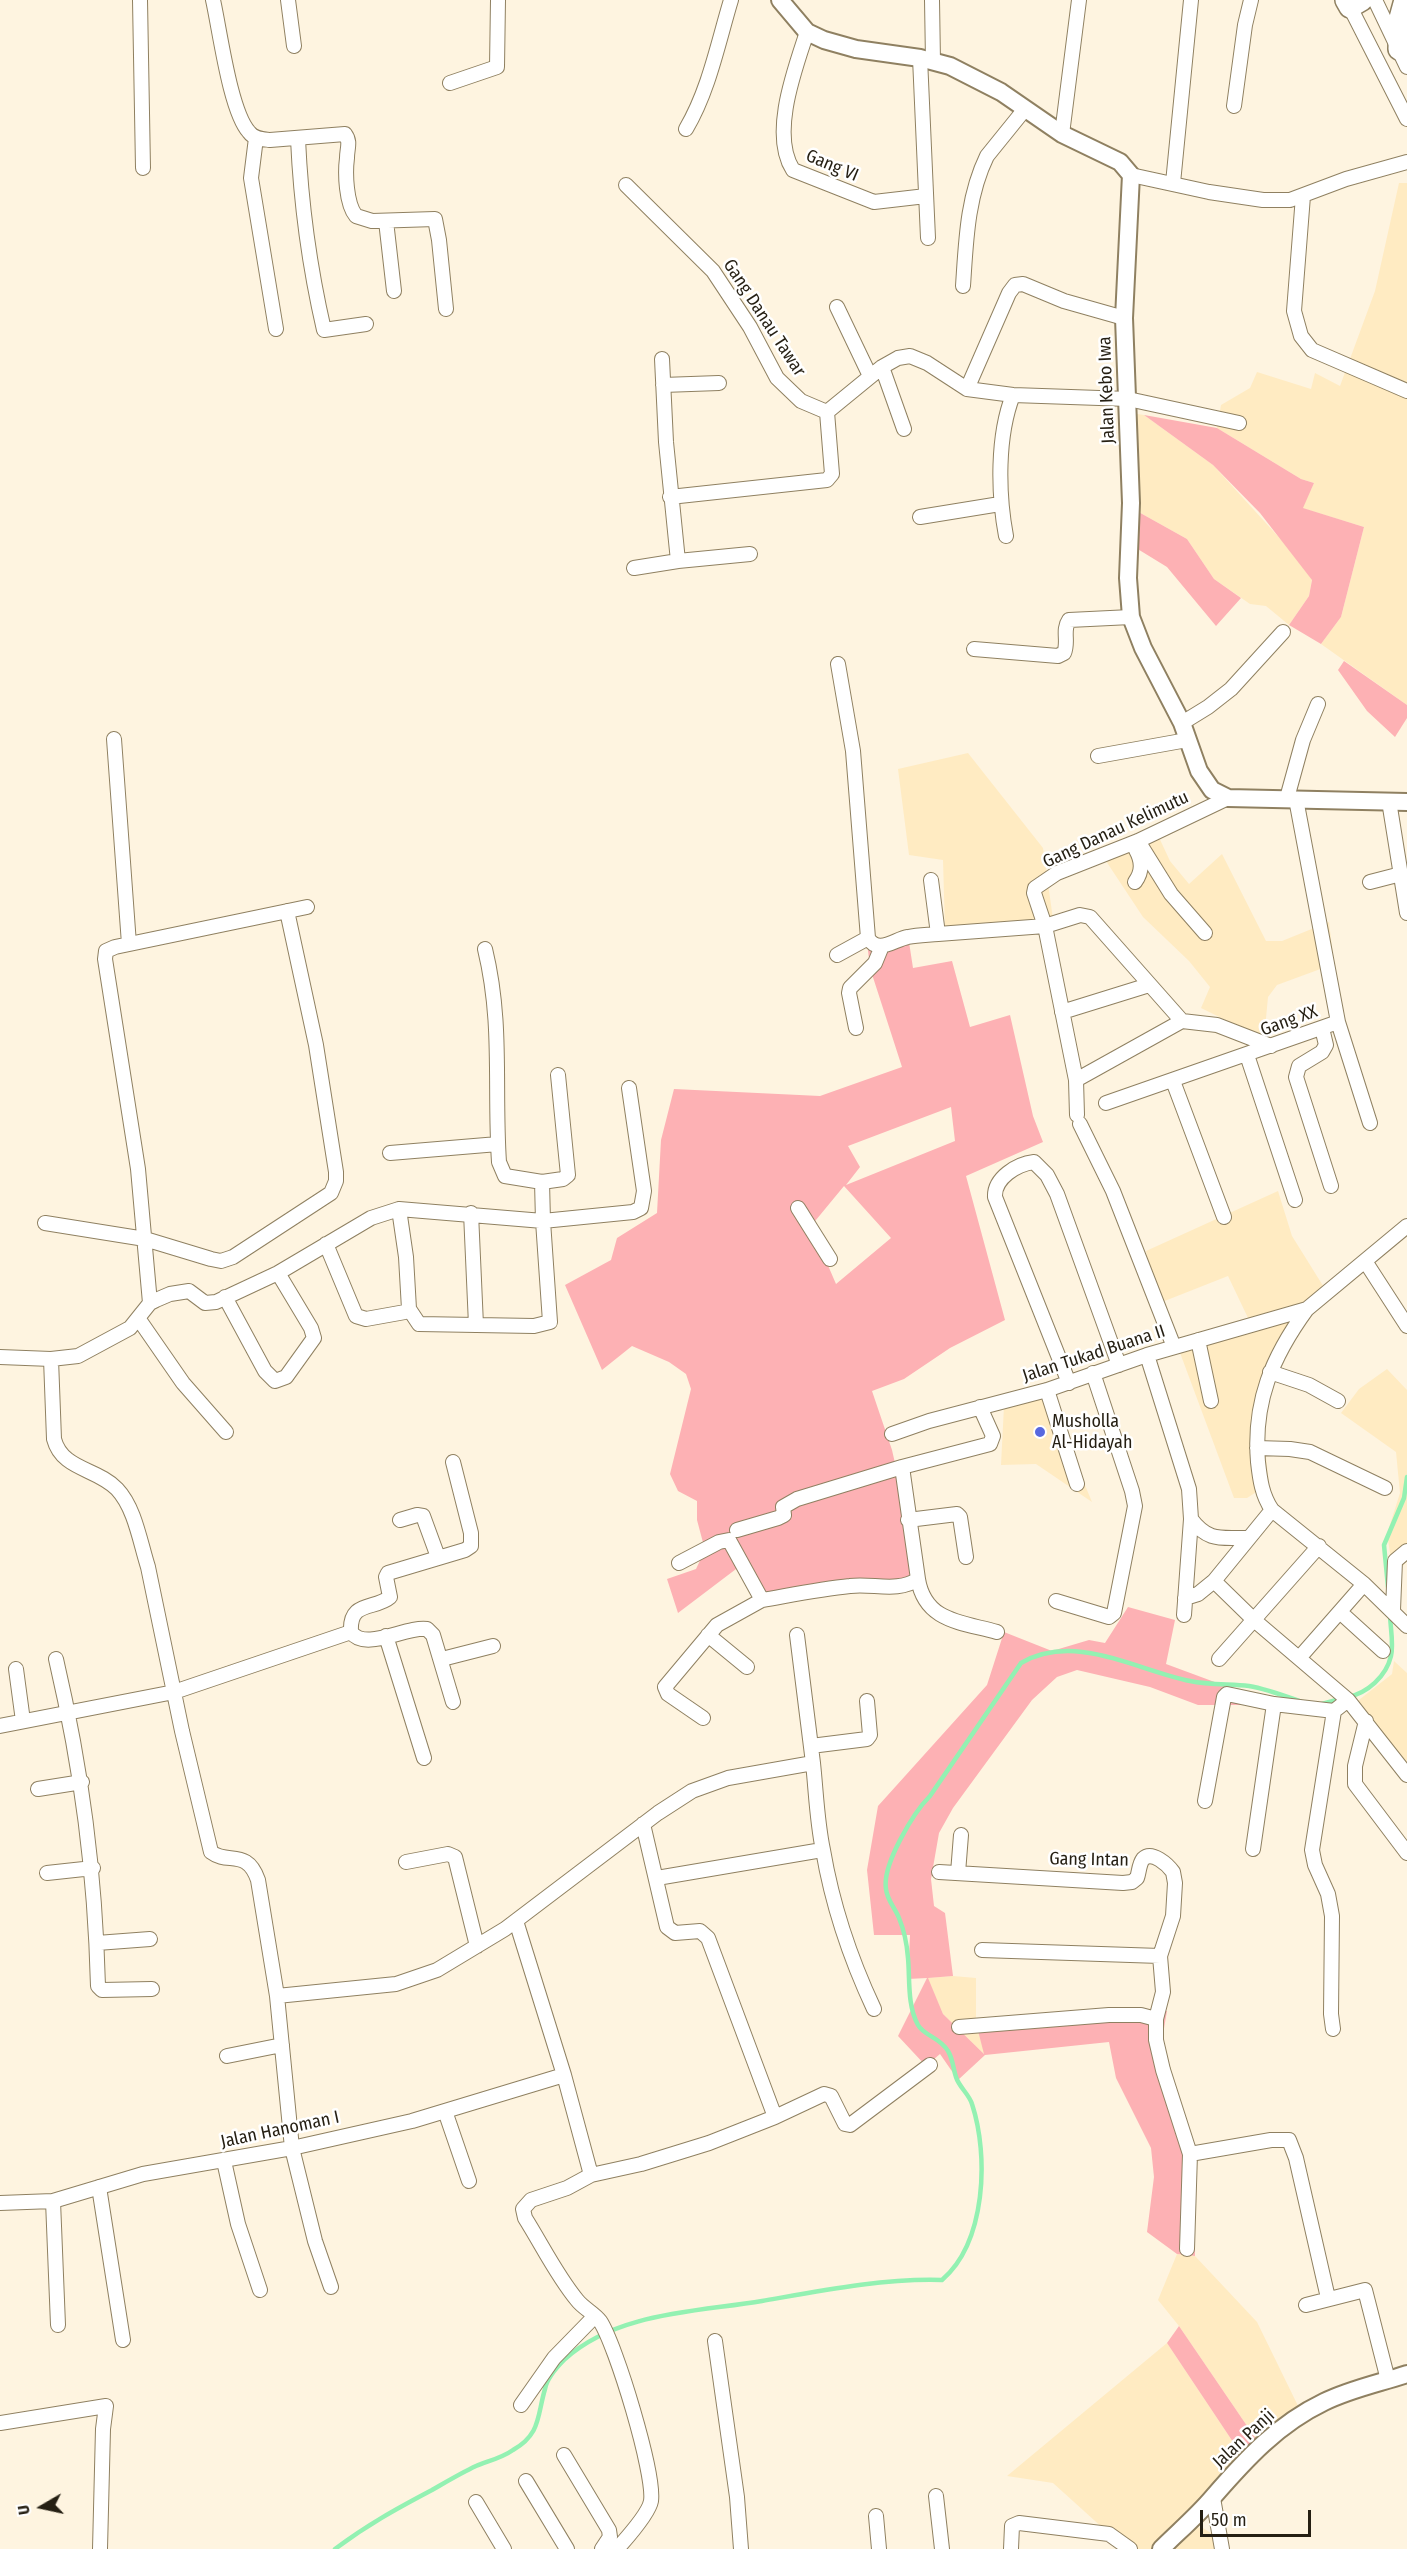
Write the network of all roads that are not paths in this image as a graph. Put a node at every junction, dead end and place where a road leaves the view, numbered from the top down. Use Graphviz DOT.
graph roads {
  1 [pos="140,0"];
  2 [pos="213,0"];
  3 [pos="288,0"];
  4 [pos="498,0"];
  5 [pos="731,0"];
  6 [pos="780,0"];
  7 [pos="932,0"];
  8 [pos="1079,0"];
  9 [pos="1191,0"];
  10 [pos="1251,0"];
  11 [pos="1375,0"];
  12 [pos="1405,0"];
  13 [pos="1353,2"];
  14 [pos="807,32"];
  15 [pos="294,46"];
  16 [pos="1403,58"];
  17 [pos="927,59"];
  18 [pos="450,83"];
  19 [pos="1403,101"];
  20 [pos="1234,106"];
  21 [pos="1025,108"];
  22 [pos="1407,119"];
  23 [pos="686,129"];
  24 [pos="1062,134"];
  25 [pos="256,138"];
  26 [pos="298,139"];
  27 [pos="1407,162"];
  28 [pos="143,168"];
  29 [pos="1131,175"];
  30 [pos="1173,183"];
  31 [pos="626,185"];
  32 [pos="926,195"];
  33 [pos="1303,196"];
  34 [pos="386,221"];
  35 [pos="928,238"];
  36 [pos="963,286"];
  37 [pos="394,291"];
  38 [pos="837,307"];
  39 [pos="446,309"];
  40 [pos="1124,318"];
  41 [pos="366,324"];
  42 [pos="276,329"];
  43 [pos="662,359"];
  44 [pos="882,367"];
  45 [pos="870,376"];
  46 [pos="719,383"];
  47 [pos="663,385"];
  48 [pos="967,389"];
  49 [pos="1407,391"];
  50 [pos="1013,395"];
  51 [pos="1128,399"];
  52 [pos="827,412"];
  53 [pos="1239,423"];
  54 [pos="904,429"];
  55 [pos="670,497"];
  56 [pos="1000,504"];
  57 [pos="920,517"];
  58 [pos="1006,536"];
  59 [pos="750,554"];
  60 [pos="678,561"];
  61 [pos="634,568"];
  62 [pos="1131,617"];
  63 [pos="1283,632"];
  64 [pos="974,649"];
  65 [pos="838,664"];
  66 [pos="1318,704"];
  67 [pos="1182,723"];
  68 [pos="114,739"];
  69 [pos="1187,740"];
  70 [pos="1098,756"];
  71 [pos="1228,798"];
  72 [pos="1291,799"];
  73 [pos="1389,801"];
  74 [pos="1407,802"];
  75 [pos="1135,842"];
  76 [pos="1401,874"];
  77 [pos="931,880"];
  78 [pos="1135,882"];
  79 [pos="1370,882"];
  80 [pos="307,907"];
  81 [pos="287,911"];
  82 [pos="1407,914"];
  83 [pos="1045,926"];
  84 [pos="938,933"];
  85 [pos="1205,933"];
  86 [pos="868,938"];
  87 [pos="129,944"];
  88 [pos="882,946"];
  89 [pos="485,949"];
  90 [pos="837,955"];
  91 [pos="1149,985"];
  92 [pos="1062,1012"];
  93 [pos="1182,1022"];
  94 [pos="1338,1022"];
  95 [pos="856,1028"];
  96 [pos="1322,1028"];
  97 [pos="1271,1046"];
  98 [pos="1247,1056"];
  99 [pos="558,1075"];
  100 [pos="1076,1080"];
  101 [pos="1173,1081"];
  102 [pos="629,1088"];
  103 [pos="1106,1103"];
  104 [pos="1370,1123"];
  105 [pos="498,1144"];
  106 [pos="390,1153"];
  107 [pos="542,1182"];
  108 [pos="1331,1186"];
  109 [pos="1295,1200"];
  110 [pos="798,1208"];
  111 [pos="399,1209"];
  112 [pos="471,1214"];
  113 [pos="1224,1217"];
  114 [pos="543,1221"];
  115 [pos="45,1223"];
  116 [pos="1407,1226"];
  117 [pos="145,1239"];
  118 [pos="326,1244"];
  119 [pos="830,1259"];
  120 [pos="1365,1262"];
  121 [pos="278,1274"];
  122 [pos="225,1297"];
  123 [pos="150,1304"];
  124 [pos="409,1309"];
  125 [pos="1307,1309"];
  126 [pos="138,1318"];
  127 [pos="476,1325"];
  128 [pos="1407,1326"];
  129 [pos="1198,1340"];
  130 [pos="1174,1347"];
  131 [pos="1147,1355"];
  132 [pos="0,1358"];
  133 [pos="51,1359"];
  134 [pos="1119,1365"];
  135 [pos="1270,1372"];
  136 [pos="1093,1373"];
  137 [pos="1069,1383"];
  138 [pos="1047,1390"];
  139 [pos="1211,1401"];
  140 [pos="1338,1401"];
  141 [pos="980,1407"];
  142 [pos="226,1432"];
  143 [pos="892,1434"];
  144 [pos="1257,1448"];
  145 [pos="453,1462"];
  146 [pos="902,1467"];
  147 [pos="1077,1484"];
  148 [pos="1385,1488"];
  149 [pos="1272,1510"];
  150 [pos="1191,1519"];
  151 [pos="399,1520"];
  152 [pos="908,1520"];
  153 [pos="737,1530"];
  154 [pos="1249,1538"];
  155 [pos="1319,1546"];
  156 [pos="1407,1551"];
  157 [pos="438,1557"];
  158 [pos="966,1557"];
  159 [pos="679,1563"];
  160 [pos="1217,1578"];
  161 [pos="918,1580"];
  162 [pos="1364,1584"];
  163 [pos="1185,1598"];
  164 [pos="762,1599"];
  165 [pos="1056,1601"];
  166 [pos="1390,1608"];
  167 [pos="1340,1612"];
  168 [pos="1184,1616"];
  169 [pos="1254,1620"];
  170 [pos="1407,1626"];
  171 [pos="351,1632"];
  172 [pos="997,1632"];
  173 [pos="708,1635"];
  174 [pos="797,1635"];
  175 [pos="386,1636"];
  176 [pos="493,1646"];
  177 [pos="1383,1651"];
  178 [pos="1300,1657"];
  179 [pos="56,1659"];
  180 [pos="442,1659"];
  181 [pos="1219,1659"];
  182 [pos="747,1667"];
  183 [pos="16,1669"];
  184 [pos="174,1692"];
  185 [pos="1345,1698"];
  186 [pos="867,1701"];
  187 [pos="453,1702"];
  188 [pos="1274,1704"];
  189 [pos="1334,1711"];
  190 [pos="68,1714"];
  191 [pos="703,1718"];
  192 [pos="23,1721"];
  193 [pos="1366,1721"];
  194 [pos="0,1725"];
  195 [pos="812,1746"];
  196 [pos="424,1758"];
  197 [pos="813,1762"];
  198 [pos="1407,1775"];
  199 [pos="81,1782"];
  200 [pos="38,1789"];
  201 [pos="1205,1801"];
  202 [pos="643,1824"];
  203 [pos="961,1835"];
  204 [pos="1253,1849"];
  205 [pos="822,1850"];
  206 [pos="1407,1854"];
  207 [pos="406,1862"];
  208 [pos="93,1868"];
  209 [pos="939,1872"];
  210 [pos="47,1873"];
  211 [pos="958,1873"];
  212 [pos="657,1878"];
  213 [pos="516,1921"];
  214 [pos="150,1939"];
  215 [pos="97,1943"];
  216 [pos="477,1946"];
  217 [pos="982,1950"];
  218 [pos="1160,1956"];
  219 [pos="152,1989"];
  220 [pos="278,1996"];
  221 [pos="874,2009"];
  222 [pos="1156,2019"];
  223 [pos="959,2027"];
  224 [pos="1334,2029"];
  225 [pos="282,2045"];
  226 [pos="228,2056"];
  227 [pos="930,2065"];
  228 [pos="564,2075"];
  229 [pos="445,2111"];
  230 [pos="775,2117"];
  231 [pos="292,2148"];
  232 [pos="1191,2154"];
  233 [pos="224,2161"];
  234 [pos="591,2175"];
  235 [pos="469,2181"];
  236 [pos="99,2187"];
  237 [pos="53,2201"];
  238 [pos="0,2203"];
  239 [pos="1187,2249"];
  240 [pos="331,2287"];
  241 [pos="260,2290"];
  242 [pos="1328,2298"];
  243 [pos="1306,2305"];
  244 [pos="598,2319"];
  245 [pos="58,2325"];
  246 [pos="123,2340"];
  247 [pos="715,2341"];
  248 [pos="1407,2374"];
  249 [pos="1389,2380"];
  250 [pos="521,2405"];
  251 [pos="0,2423"];
  252 [pos="564,2455"];
  253 [pos="526,2481"];
  254 [pos="936,2496"];
  255 [pos="1213,2498"];
  256 [pos="476,2502"];
  257 [pos="876,2516"];
  258 [pos="100,2549"];
  259 [pos="504,2549"];
  260 [pos="567,2549"];
  261 [pos="602,2549"];
  262 [pos="617,2549"];
  263 [pos="741,2549"];
  264 [pos="879,2549"];
  265 [pos="942,2549"];
  266 [pos="1011,2549"];
  267 [pos="1130,2549"];
  268 [pos="1161,2549"];
  269 [pos="1222,2549"];
  1 -- 28 [label="street"];
  2 -- 25 [label="street"];
  3 -- 15 [label="street"];
  4 -- 18 [label="street"];
  5 -- 23 [label="street"];
  6 -- 14 [label="street"];
  7 -- 17 [label="street"];
  8 -- 24 [label="street"];
  9 -- 30 [label="street"];
  10 -- 20 [label="street"];
  11 -- 16 [label="street"];
  12 -- 16 [label="highway"];
  13 -- 19 [label="street"];
  14 -- 17 [label="street"];
  14 -- 32 [label="street, Gang VI"];
  17 -- 21 [label="street"];
  17 -- 32 [label="street"];
  19 -- 22 [label="street"];
  21 -- 24 [label="street"];
  21 -- 36 [label="street"];
  24 -- 29 [label="street"];
  25 -- 26 [label="street"];
  25 -- 42 [label="street"];
  26 -- 34 [label="street"];
  26 -- 41 [label="street"];
  27 -- 33 [label="street"];
  29 -- 30 [label="street"];
  29 -- 40 [label="street, Jalan Kebo Iwa"];
  30 -- 33 [label="street"];
  31 -- 52 [label="street, Gang Danau Tawar"];
  32 -- 35 [label="street"];
  33 -- 49 [label="street"];
  34 -- 37 [label="street"];
  34 -- 39 [label="street"];
  38 -- 45 [label="street"];
  40 -- 48 [label="street"];
  40 -- 51 [label="street, Jalan Kebo Iwa"];
  43 -- 47 [label="street"];
  44 -- 45 [label="street"];
  44 -- 48 [label="street"];
  44 -- 54 [label="street"];
  45 -- 52 [label="street"];
  46 -- 47 [label="street"];
  47 -- 55 [label="street"];
  48 -- 50 [label="street"];
  50 -- 51 [label="street"];
  50 -- 56 [label="street"];
  51 -- 53 [label="street"];
  51 -- 62 [label="street, Jalan Kebo Iwa"];
  52 -- 55 [label="street"];
  55 -- 60 [label="street"];
  56 -- 57 [label="street"];
  56 -- 58 [label="street"];
  59 -- 60 [label="street"];
  60 -- 61 [label="street"];
  62 -- 64 [label="street"];
  62 -- 67 [label="street, Jalan Kebo Iwa"];
  63 -- 67 [label="street"];
  65 -- 86 [label="street"];
  66 -- 72 [label="street"];
  67 -- 69 [label="street, Jalan Kebo Iwa"];
  68 -- 87 [label="street"];
  69 -- 70 [label="street"];
  69 -- 71 [label="street, Jalan Kebo Iwa"];
  71 -- 72 [label="street"];
  71 -- 75 [label="street, Gang Danau Kelimutu"];
  72 -- 73 [label="street"];
  72 -- 94 [label="street, Gang XX"];
  73 -- 74 [label="street"];
  73 -- 76 [label="street"];
  75 -- 78 [label="street"];
  75 -- 83 [label="street, Gang Danau Kelimutu"];
  75 -- 85 [label="street"];
  76 -- 79 [label="street"];
  76 -- 82 [label="street"];
  77 -- 84 [label="street"];
  80 -- 81 [label="street"];
  81 -- 87 [label="street"];
  81 -- 117 [label="street"];
  83 -- 84 [label="street"];
  83 -- 91 [label="street"];
  83 -- 92 [label="street, Gang Danau Kelimutu"];
  84 -- 88 [label="street"];
  86 -- 88 [label="street"];
  86 -- 90 [label="street"];
  87 -- 117 [label="street"];
  88 -- 95 [label="street"];
  89 -- 105 [label="street"];
  91 -- 92 [label="street"];
  91 -- 93 [label="street"];
  92 -- 100 [label="street, Gang Danau Kelimutu"];
  93 -- 97 [label="street"];
  93 -- 100 [label="street"];
  94 -- 96 [label="street, Gang XX"];
  94 -- 104 [label="street"];
  96 -- 97 [label="street, Gang XX"];
  96 -- 108 [label="street"];
  97 -- 98 [label="street, Gang XX"];
  98 -- 101 [label="street, Gang XX"];
  98 -- 109 [label="street"];
  99 -- 107 [label="street"];
  100 -- 130 [label="street, Gang Danau Kelimutu"];
  101 -- 103 [label="street, Gang XX"];
  101 -- 113 [label="street"];
  102 -- 114 [label="street"];
  105 -- 106 [label="street"];
  105 -- 107 [label="street"];
  107 -- 114 [label="street"];
  110 -- 119 [label="street"];
  111 -- 112 [label="street"];
  111 -- 118 [label="street"];
  111 -- 124 [label="street"];
  112 -- 114 [label="street"];
  112 -- 127 [label="street"];
  114 -- 127 [label="street"];
  115 -- 117 [label="street"];
  116 -- 120 [label="street"];
  117 -- 123 [label="street"];
  118 -- 121 [label="street"];
  118 -- 124 [label="street"];
  120 -- 125 [label="street"];
  120 -- 128 [label="street"];
  121 -- 122 [label="street"];
  121 -- 122 [label="street"];
  122 -- 123 [label="street"];
  123 -- 126 [label="street"];
  124 -- 127 [label="street"];
  125 -- 129 [label="street, Jalan Tukad Buana II"];
  125 -- 135 [label="street"];
  126 -- 133 [label="street"];
  126 -- 142 [label="street"];
  129 -- 130 [label="street, Jalan Tukad Buana II"];
  129 -- 139 [label="street"];
  130 -- 131 [label="street, Jalan Tukad Buana II"];
  131 -- 134 [label="street, Jalan Tukad Buana II"];
  131 -- 150 [label="street"];
  132 -- 133 [label="street"];
  133 -- 184 [label="street"];
  134 -- 136 [label="street, Jalan Tukad Buana II"];
  134 -- 137 [label="street"];
  135 -- 140 [label="street"];
  135 -- 144 [label="street"];
  136 -- 137 [label="street, Jalan Tukad Buana II"];
  136 -- 165 [label="street"];
  137 -- 138 [label="street, Jalan Tukad Buana II"];
  138 -- 141 [label="street, Jalan Tukad Buana II"];
  138 -- 147 [label="street"];
  141 -- 143 [label="street, Jalan Tukad Buana II"];
  141 -- 146 [label="street"];
  144 -- 148 [label="street"];
  144 -- 149 [label="street"];
  145 -- 157 [label="street"];
  146 -- 152 [label="street"];
  146 -- 153 [label="street"];
  149 -- 154 [label="street"];
  149 -- 155 [label="street"];
  150 -- 154 [label="street"];
  150 -- 163 [label="street"];
  151 -- 157 [label="street"];
  152 -- 158 [label="street"];
  152 -- 161 [label="street"];
  154 -- 160 [label="street"];
  155 -- 162 [label="street"];
  155 -- 169 [label="street"];
  156 -- 166 [label="street"];
  157 -- 171 [label="street"];
  159 -- 164 [label="street"];
  160 -- 163 [label="street"];
  160 -- 169 [label="street"];
  161 -- 164 [label="street"];
  161 -- 172 [label="street"];
  162 -- 166 [label="street"];
  162 -- 167 [label="street"];
  163 -- 168 [label="street"];
  164 -- 173 [label="street"];
  166 -- 170 [label="street"];
  167 -- 177 [label="street"];
  167 -- 178 [label="street"];
  169 -- 178 [label="street"];
  169 -- 181 [label="street"];
  171 -- 175 [label="street"];
  171 -- 184 [label="street"];
  173 -- 182 [label="street"];
  173 -- 191 [label="street"];
  174 -- 195 [label="street"];
  175 -- 180 [label="street"];
  175 -- 196 [label="street"];
  176 -- 180 [label="street"];
  178 -- 185 [label="street"];
  179 -- 190 [label="street"];
  180 -- 187 [label="street"];
  183 -- 192 [label="street"];
  184 -- 190 [label="street"];
  184 -- 220 [label="street"];
  185 -- 189 [label="street"];
  185 -- 193 [label="street"];
  186 -- 195 [label="street"];
  188 -- 189 [label="street"];
  188 -- 201 [label="street"];
  188 -- 204 [label="street"];
  189 -- 224 [label="street"];
  190 -- 192 [label="street"];
  190 -- 199 [label="street"];
  192 -- 194 [label="street"];
  193 -- 198 [label="street"];
  193 -- 206 [label="street"];
  195 -- 197 [label="street"];
  197 -- 202 [label="street"];
  197 -- 205 [label="street"];
  199 -- 200 [label="street"];
  199 -- 208 [label="street"];
  202 -- 212 [label="street"];
  202 -- 213 [label="street"];
  203 -- 211 [label="street"];
  205 -- 212 [label="street"];
  205 -- 221 [label="street"];
  207 -- 216 [label="street"];
  208 -- 210 [label="street"];
  208 -- 215 [label="street"];
  209 -- 211 [label="street, Gang Intan"];
  211 -- 218 [label="street, Gang Intan"];
  212 -- 230 [label="street"];
  213 -- 216 [label="street"];
  213 -- 228 [label="street"];
  214 -- 215 [label="street"];
  215 -- 219 [label="street"];
  216 -- 220 [label="street"];
  217 -- 218 [label="street"];
  218 -- 222 [label="street, Gang Intan"];
  220 -- 225 [label="street"];
  222 -- 223 [label="street"];
  222 -- 232 [label="street, Gang Intan"];
  225 -- 226 [label="street"];
  225 -- 231 [label="street"];
  227 -- 230 [label="street"];
  228 -- 229 [label="street, Jalan Hanoman I"];
  228 -- 234 [label="street"];
  229 -- 231 [label="street, Jalan Hanoman I"];
  229 -- 235 [label="street"];
  230 -- 234 [label="street"];
  231 -- 233 [label="street, Jalan Hanoman I"];
  231 -- 240 [label="street"];
  232 -- 239 [label="street, Gang Intan"];
  232 -- 242 [label="street"];
  233 -- 236 [label="street, Jalan Hanoman I"];
  233 -- 241 [label="street"];
  234 -- 244 [label="street"];
  236 -- 237 [label="street, Jalan Hanoman I"];
  236 -- 246 [label="street"];
  237 -- 238 [label="street, Jalan Hanoman I"];
  237 -- 245 [label="street"];
  242 -- 243 [label="street"];
  242 -- 249 [label="street"];
  244 -- 250 [label="street"];
  244 -- 262 [label="street"];
  247 -- 263 [label="street"];
  248 -- 249 [label="street, Jalan Panji"];
  249 -- 255 [label="street, Jalan Panji"];
  251 -- 258 [label="street"];
  252 -- 261 [label="street"];
  253 -- 260 [label="street"];
  254 -- 265 [label="street"];
  255 -- 268 [label="street, Jalan Panji"];
  255 -- 269 [label="street"];
  256 -- 259 [label="street"];
  257 -- 264 [label="street"];
  266 -- 267 [label="street"];
}
